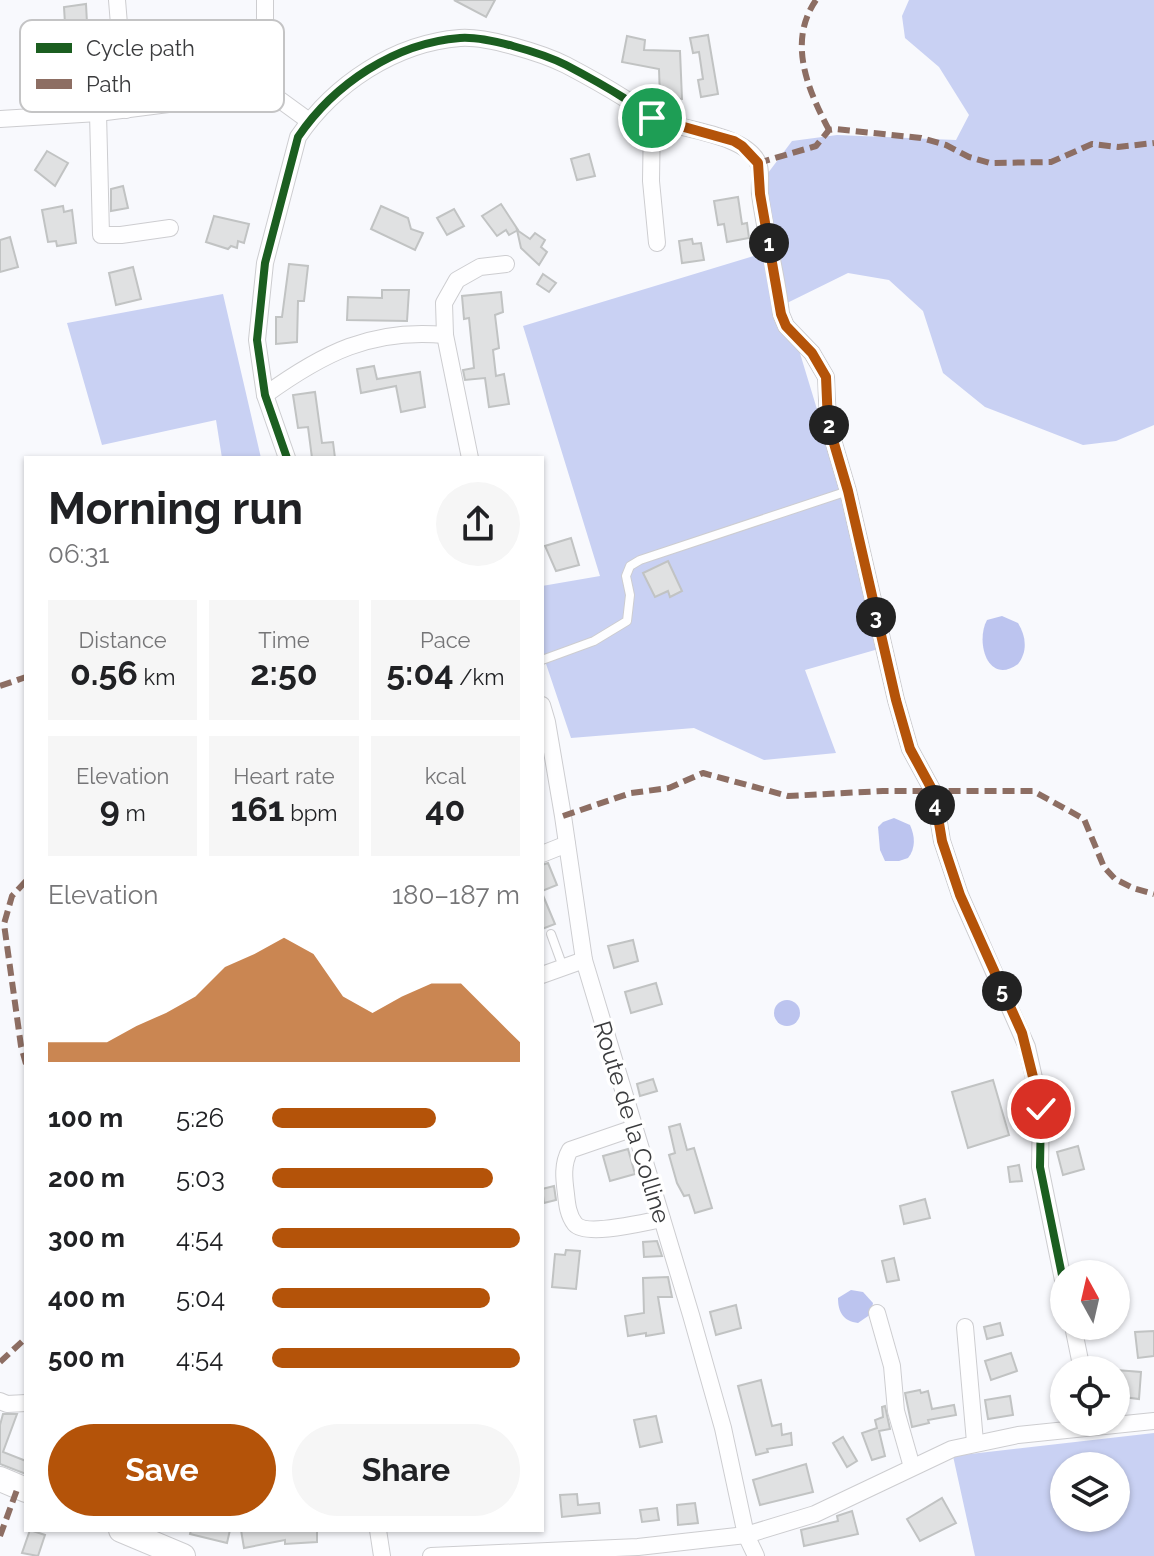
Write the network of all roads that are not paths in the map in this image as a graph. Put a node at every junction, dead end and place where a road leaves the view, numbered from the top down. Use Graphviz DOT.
graph roads {
  1 [pos="117,0"];
  2 [pos="119,20"];
  3 [pos="284,101"];
  4 [pos="107,112"];
  5 [pos="98,113"];
  6 [pos="652,118"];
  7 [pos="0,119"];
  8 [pos="309,121"];
  9 [pos="170,228"];
  10 [pos="657,243"];
  11 [pos="506,264"];
  12 [pos="445,335"];
  13 [pos="265,395"];
  14 [pos="286,456"];
  15 [pos="470,456"];
  16 [pos="848,491"];
  17 [pos="544,659"];
  18 [pos="544,712"];
  19 [pos="567,844"];
  20 [pos="544,853"];
  21 [pos="551,934"];
  22 [pos="584,960"];
  23 [pos="563,967"];
  24 [pos="544,974"];
  25 [pos="634,1128"];
  26 [pos="662,1219"];
  27 [pos="1059,1260"];
  28 [pos="877,1313"];
  29 [pos="965,1327"];
  30 [pos="0,1401"];
  31 [pos="24,1403"];
  32 [pos="1154,1421"];
  33 [pos="1130,1423"];
  34 [pos="1050,1431"];
  35 [pos="975,1442"];
  36 [pos="912,1467"];
  37 [pos="0,1479"];
  38 [pos="24,1489"];
  39 [pos="126,1532"];
  40 [pos="378,1532"];
  41 [pos="746,1535"];
  42 [pos="183,1556"];
  43 [pos="382,1556"];
  44 [pos="431,1556"];
  45 [pos="756,1556"];
  1 -- 2 [label="street"];
  3 -- 8 [label="street"];
  4 -- 5 [label="street"];
  5 -- 7 [label="street"];
  5 -- 9 [label="street"];
  6 -- 8 [label="street"];
  6 -- 10 [label="street"];
  6 -- 16 [label="street"];
  8 -- 13 [label="street"];
  11 -- 12 [label="street"];
  12 -- 13 [label="street"];
  12 -- 15 [label="street"];
  13 -- 14 [label="street"];
  16 -- 17 [label="lane"];
  16 -- 27 [label="street"];
  18 -- 19 [label="street, Route de la Colline"];
  19 -- 20 [label="street"];
  19 -- 22 [label="street, Route de la Colline"];
  21 -- 23 [label="lane"];
  22 -- 23 [label="street"];
  22 -- 25 [label="street, Route de la Colline"];
  23 -- 24 [label="street"];
  25 -- 26 [label="street, Route de la Colline"];
  25 -- 26 [label="street"];
  26 -- 41 [label="street, Route de la Colline"];
  28 -- 36 [label="street"];
  29 -- 35 [label="street"];
  30 -- 31 [label="street"];
  32 -- 33 [label="street"];
  34 -- 35 [label="street"];
  35 -- 36 [label="street"];
  36 -- 41 [label="street"];
  37 -- 38 [label="main road"];
  39 -- 42 [label="main road"];
  40 -- 43 [label="street"];
  41 -- 44 [label="street"];
  41 -- 45 [label="street, Route de la Colline"];
}
